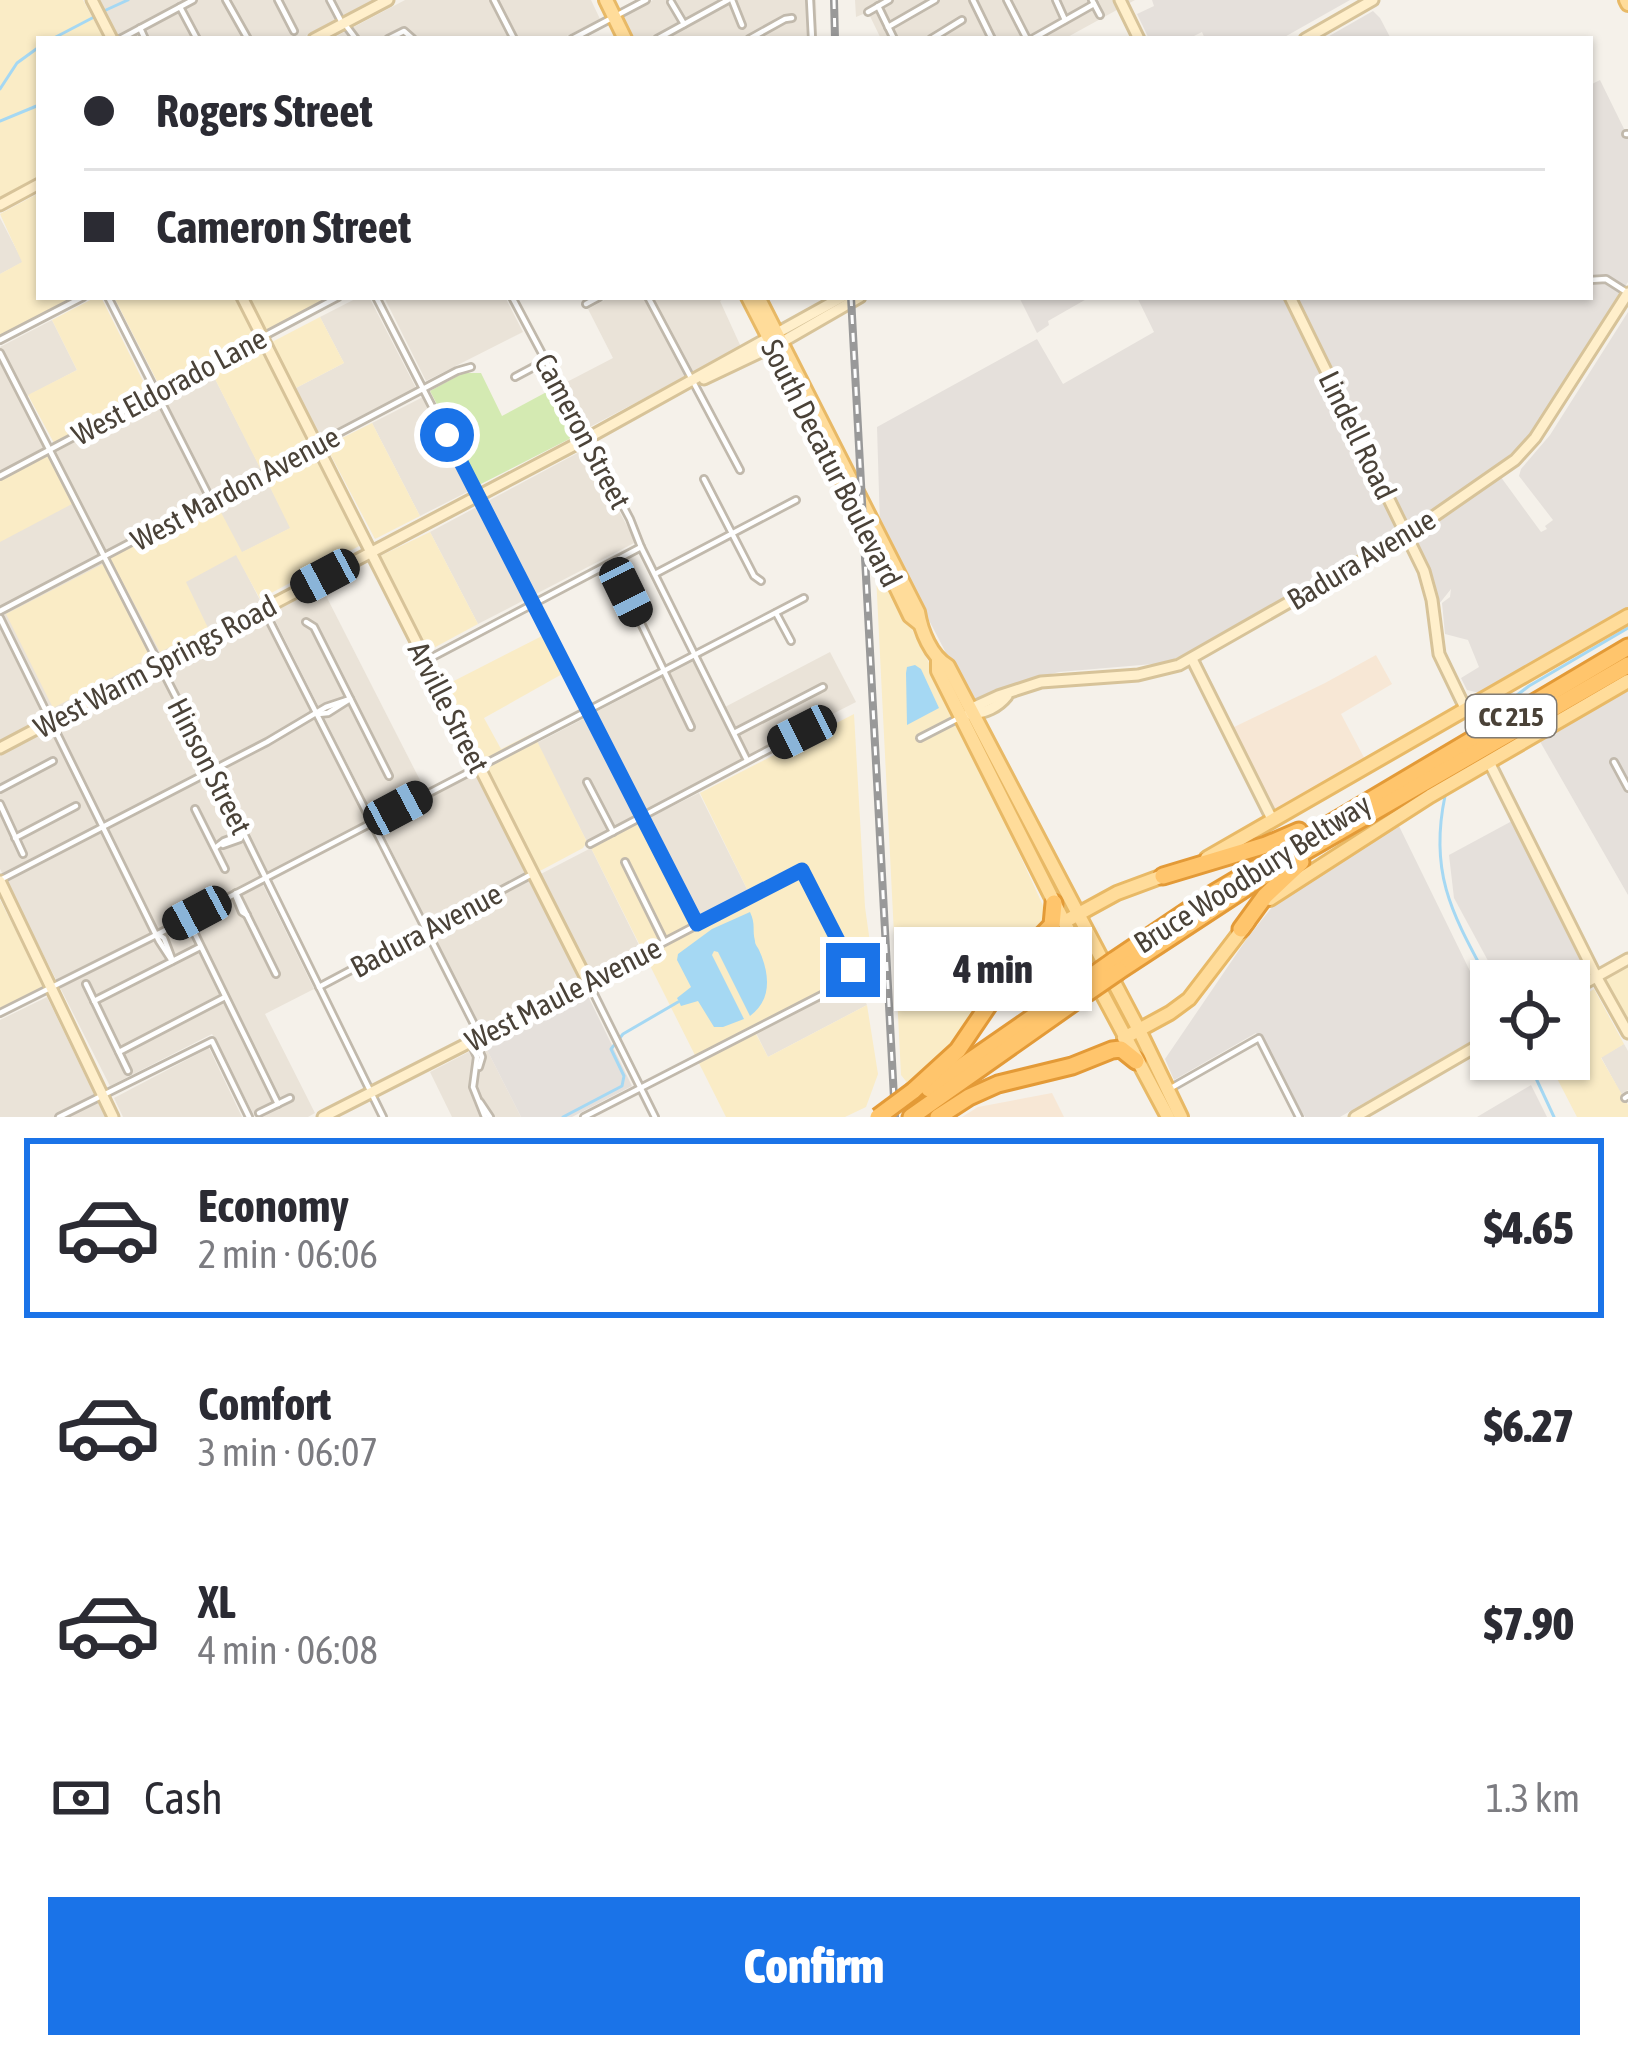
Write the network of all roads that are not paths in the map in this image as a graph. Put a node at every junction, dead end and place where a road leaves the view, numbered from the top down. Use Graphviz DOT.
graph roads {
  1 [pos="92,0"];
  2 [pos="193,0"];
  3 [pos="226,0"];
  4 [pos="278,0"];
  5 [pos="330,0"];
  6 [pos="388,0"];
  7 [pos="494,0"];
  8 [pos="605,0"];
  9 [pos="707,0"];
  10 [pos="730,0"];
  11 [pos="810,0"];
  12 [pos="888,0"];
  13 [pos="935,0"];
  14 [pos="973,0"];
  15 [pos="1007,0"];
  16 [pos="1056,0"];
  17 [pos="1120,0"];
  18 [pos="1373,0"];
  19 [pos="641,1"];
  20 [pos="671,2"];
  21 [pos="1093,2"];
  22 [pos="878,6"];
  23 [pos="180,7"];
  24 [pos="712,9"];
  25 [pos="868,12"];
  26 [pos="1100,15"];
  27 [pos="614,18"];
  28 [pos="792,18"];
  29 [pos="962,20"];
  30 [pos="1066,20"];
  31 [pos="343,23"];
  32 [pos="684,24"];
  33 [pos="742,25"];
  34 [pos="888,27"];
  35 [pos="140,28"];
  36 [pos="295,31"];
  37 [pos="114,36"];
  38 [pos="123,36"];
  39 [pos="144,36"];
  40 [pos="194,36"];
  41 [pos="246,36"];
  42 [pos="319,36"];
  43 [pos="351,36"];
  44 [pos="512,36"];
  45 [pos="578,36"];
  46 [pos="623,36"];
  47 [pos="666,36"];
  48 [pos="754,36"];
  49 [pos="812,36"];
  50 [pos="892,36"];
  51 [pos="938,36"];
  52 [pos="991,36"];
  53 [pos="1028,36"];
  54 [pos="1036,36"];
  55 [pos="1138,36"];
  56 [pos="1310,36"];
  57 [pos="36,186"];
  58 [pos="0,205"];
  59 [pos="1593,280"];
  60 [pos="1628,293"];
  61 [pos="77,300"];
  62 [pos="110,300"];
  63 [pos="244,300"];
  64 [pos="332,300"];
  65 [pos="378,300"];
  66 [pos="514,300"];
  67 [pos="593,300"];
  68 [pos="650,300"];
  69 [pos="750,300"];
  70 [pos="759,300"];
  71 [pos="837,300"];
  72 [pos="854,300"];
  73 [pos="1291,300"];
  74 [pos="586,304"];
  75 [pos="262,337"];
  76 [pos="0,340"];
  77 [pos="775,340"];
  78 [pos="0,353"];
  79 [pos="545,362"];
  80 [pos="470,367"];
  81 [pos="514,377"];
  82 [pos="693,382"];
  83 [pos="423,388"];
  84 [pos="156,392"];
  85 [pos="586,439"];
  86 [pos="318,444"];
  87 [pos="50,450"];
  88 [pos="740,470"];
  89 [pos="0,476"];
  90 [pos="704,478"];
  91 [pos="478,496"];
  92 [pos="211,500"];
  93 [pos="796,500"];
  94 [pos="732,533"];
  95 [pos="1407,535"];
  96 [pos="641,548"];
  97 [pos="371,552"];
  98 [pos="104,556"];
  99 [pos="655,574"];
  100 [pos="761,581"];
  101 [pos="626,592"];
  102 [pos="804,598"];
  103 [pos="533,602"];
  104 [pos="263,608"];
  105 [pos="776,613"];
  106 [pos="0,614"];
  107 [pos="1628,616"];
  108 [pos="306,622"];
  109 [pos="791,641"];
  110 [pos="1628,647"];
  111 [pos="695,654"];
  112 [pos="1192,659"];
  113 [pos="425,661"];
  114 [pos="158,664"];
  115 [pos="1628,668"];
  116 [pos="664,670"];
  117 [pos="1628,681"];
  118 [pos="823,687"];
  119 [pos="350,699"];
  120 [pos="587,709"];
  121 [pos="1466,710"];
  122 [pos="318,714"];
  123 [pos="966,715"];
  124 [pos="52,720"];
  125 [pos="691,727"];
  126 [pos="802,732"];
  127 [pos="734,733"];
  128 [pos="920,737"];
  129 [pos="0,748"];
  130 [pos="747,760"];
  131 [pos="53,761"];
  132 [pos="1614,761"];
  133 [pos="1489,762"];
  134 [pos="480,765"];
  135 [pos="212,770"];
  136 [pos="389,776"];
  137 [pos="587,782"];
  138 [pos="1393,785"];
  139 [pos="1628,788"];
  140 [pos="0,789"];
  141 [pos="0,806"];
  142 [pos="76,806"];
  143 [pos="195,809"];
  144 [pos="642,817"];
  145 [pos="1273,821"];
  146 [pos="371,822"];
  147 [pos="105,828"];
  148 [pos="1341,830"];
  149 [pos="613,832"];
  150 [pos="243,834"];
  151 [pos="16,838"];
  152 [pos="590,844"];
  153 [pos="218,847"];
  154 [pos="23,854"];
  155 [pos="625,862"];
  156 [pos="225,869"];
  157 [pos="534,873"];
  158 [pos="1163,876"];
  159 [pos="265,878"];
  160 [pos="0,881"];
  161 [pos="1060,881"];
  162 [pos="236,892"];
  163 [pos="1117,893"];
  164 [pos="1054,903"];
  165 [pos="1071,918"];
  166 [pos="697,924"];
  167 [pos="193,928"];
  168 [pos="426,929"];
  169 [pos="1241,929"];
  170 [pos="158,934"];
  171 [pos="1042,937"];
  172 [pos="664,941"];
  173 [pos="200,946"];
  174 [pos="1628,959"];
  175 [pos="172,961"];
  176 [pos="1116,966"];
  177 [pos="275,974"];
  178 [pos="1596,976"];
  179 [pos="1590,980"];
  180 [pos="588,982"];
  181 [pos="86,984"];
  182 [pos="52,987"];
  183 [pos="319,987"];
  184 [pos="225,997"];
  185 [pos="94,1001"];
  186 [pos="0,1013"];
  187 [pos="1171,1013"];
  188 [pos="1131,1034"];
  189 [pos="1628,1034"];
  190 [pos="474,1039"];
  191 [pos="1470,1049"];
  192 [pos="119,1052"];
  193 [pos="1084,1061"];
  194 [pos="1144,1061"];
  195 [pos="128,1071"];
  196 [pos="640,1089"];
  197 [pos="1166,1090"];
  198 [pos="371,1093"];
  199 [pos="103,1096"];
  200 [pos="290,1098"];
  201 [pos="278,1104"];
  202 [pos="919,1108"];
  203 [pos="259,1113"];
  204 [pos="59,1117"];
  205 [pos="113,1117"];
  206 [pos="249,1117"];
  207 [pos="323,1117"];
  208 [pos="383,1117"];
  209 [pos="487,1117"];
  210 [pos="584,1117"];
  211 [pos="655,1117"];
  212 [pos="878,1117"];
  213 [pos="887,1117"];
  214 [pos="1168,1117"];
  215 [pos="1180,1117"];
  216 [pos="1299,1117"];
  217 [pos="1355,1117"];
  1 -- 37 [label="main road"];
  2 -- 23 [label="street"];
  3 -- 41 [label="street"];
  4 -- 36 [label="street"];
  5 -- 31 [label="street"];
  6 -- 31 [label="main road"];
  7 -- 44 [label="street"];
  8 -- 27 [label="main road"];
  9 -- 24 [label="street"];
  10 -- 24 [label="street"];
  10 -- 33 [label="street"];
  11 -- 49 [label="street"];
  12 -- 22 [label="street"];
  13 -- 34 [label="street"];
  14 -- 52 [label="street"];
  15 -- 53 [label="street"];
  16 -- 30 [label="street"];
  17 -- 55 [label="main road"];
  18 -- 56 [label="main road"];
  19 -- 27 [label="street"];
  20 -- 32 [label="street"];
  21 -- 26 [label="street"];
  21 -- 30 [label="street"];
  22 -- 25 [label="street"];
  22 -- 34 [label="street"];
  23 -- 35 [label="street"];
  23 -- 40 [label="street"];
  24 -- 32 [label="street"];
  27 -- 45 [label="street"];
  27 -- 46 [label="main road"];
  28 -- 48 [label="street"];
  29 -- 51 [label="street"];
  30 -- 54 [label="street"];
  31 -- 42 [label="main road"];
  31 -- 43 [label="street"];
  32 -- 47 [label="street"];
  34 -- 50 [label="street"];
  35 -- 38 [label="street"];
  35 -- 39 [label="street"];
  57 -- 58 [label="main road"];
  59 -- 60 [label="street"];
  60 -- 95 [label="main road, Badura Avenue"];
  61 -- 76 [label="street"];
  62 -- 84 [label="street"];
  63 -- 75 [label="main road, Arville Street"];
  64 -- 75 [label="street, West Eldorado Lane"];
  65 -- 83 [label="street"];
  66 -- 79 [label="street, Cameron Street"];
  67 -- 74 [label="street"];
  68 -- 82 [label="street"];
  69 -- 77 [label="main road, South Decatur Boulevard"];
  70 -- 77 [label="main road, South Decatur Boulevard"];
  71 -- 77 [label="main road, West Warm Springs Road"];
  72 -- 77 [label="main road, West Warm Springs Road"];
  73 -- 95 [label="main road, Lindell Road"];
  75 -- 84 [label="street, West Eldorado Lane"];
  75 -- 86 [label="main road, Arville Street"];
  77 -- 82 [label="main road, West Warm Springs Road"];
  77 -- 123 [label="main road, South Decatur Boulevard"];
  78 -- 87 [label="street, Hinson Street"];
  79 -- 81 [label="street"];
  79 -- 85 [label="street, Cameron Street"];
  80 -- 83 [label="street, West Mardon Avenue"];
  82 -- 85 [label="main road, West Warm Springs Road"];
  82 -- 88 [label="street"];
  83 -- 86 [label="street, West Mardon Avenue"];
  83 -- 91 [label="street"];
  84 -- 87 [label="street, West Eldorado Lane"];
  84 -- 92 [label="street"];
  85 -- 91 [label="main road, West Warm Springs Road"];
  85 -- 96 [label="street, Cameron Street"];
  86 -- 92 [label="street, West Mardon Avenue"];
  86 -- 97 [label="main road, Arville Street"];
  87 -- 89 [label="street, West Eldorado Lane"];
  87 -- 98 [label="street, Hinson Street"];
  90 -- 94 [label="street"];
  91 -- 97 [label="main road, West Warm Springs Road"];
  91 -- 103 [label="street"];
  92 -- 98 [label="street, West Mardon Avenue"];
  93 -- 94 [label="street"];
  94 -- 99 [label="street"];
  94 -- 100 [label="street"];
  95 -- 112 [label="main road, Badura Avenue"];
  95 -- 121 [label="main road, Lindell Road"];
  96 -- 99 [label="street, Cameron Street"];
  96 -- 103 [label="street"];
  97 -- 104 [label="main road, West Warm Springs Road"];
  97 -- 113 [label="main road, Arville Street"];
  98 -- 106 [label="street, West Mardon Avenue"];
  98 -- 114 [label="street, Hinson Street"];
  99 -- 111 [label="street, Cameron Street"];
  101 -- 116 [label="street"];
  102 -- 105 [label="street"];
  103 -- 113 [label="street"];
  103 -- 120 [label="street"];
  104 -- 114 [label="main road, West Warm Springs Road"];
  104 -- 122 [label="street"];
  105 -- 109 [label="street"];
  105 -- 111 [label="street"];
  106 -- 124 [label="street"];
  107 -- 121 [label="main road"];
  108 -- 119 [label="street"];
  110 -- 138 [label="highway, Bruce Woodbury Beltway / CC 215"];
  111 -- 116 [label="street"];
  111 -- 127 [label="street, Cameron Street"];
  112 -- 123 [label="main road, Badura Avenue"];
  112 -- 145 [label="main road"];
  113 -- 134 [label="main road, Arville Street"];
  114 -- 124 [label="main road, West Warm Springs Road"];
  114 -- 135 [label="street, Hinson Street"];
  115 -- 148 [label="highway, Bruce Woodbury Beltway / CC 215"];
  116 -- 120 [label="street"];
  116 -- 125 [label="street"];
  117 -- 133 [label="main road"];
  118 -- 127 [label="street"];
  119 -- 122 [label="street"];
  119 -- 136 [label="street"];
  120 -- 134 [label="street"];
  120 -- 144 [label="street"];
  121 -- 145 [label="main road"];
  122 -- 135 [label="street"];
  122 -- 146 [label="street"];
  123 -- 128 [label="street, Badura Avenue"];
  123 -- 161 [label="main road, South Decatur Boulevard"];
  123 -- 164 [label="main road, South Decatur Boulevard"];
  124 -- 129 [label="main road, West Warm Springs Road"];
  124 -- 147 [label="street"];
  126 -- 130 [label="street"];
  127 -- 130 [label="street, Cameron Street"];
  130 -- 144 [label="street"];
  131 -- 140 [label="street"];
  132 -- 139 [label="street"];
  133 -- 169 [label="main road"];
  133 -- 178 [label="main road"];
  134 -- 146 [label="street"];
  134 -- 157 [label="main road, Arville Street"];
  135 -- 147 [label="street"];
  135 -- 150 [label="street, Hinson Street"];
  137 -- 149 [label="street"];
  138 -- 158 [label="highway"];
  138 -- 176 [label="highway, Bruce Woodbury Beltway / CC 215"];
  141 -- 151 [label="street"];
  142 -- 151 [label="street"];
  143 -- 153 [label="street"];
  144 -- 149 [label="street"];
  144 -- 166 [label="street"];
  145 -- 158 [label="main road"];
  146 -- 159 [label="street"];
  146 -- 168 [label="street"];
  147 -- 160 [label="street"];
  147 -- 170 [label="street"];
  148 -- 169 [label="highway"];
  148 -- 176 [label="highway, Bruce Woodbury Beltway / CC 215"];
  149 -- 152 [label="street"];
  150 -- 153 [label="street"];
  150 -- 159 [label="street, Hinson Street"];
  151 -- 154 [label="street"];
  153 -- 156 [label="street"];
  155 -- 172 [label="street"];
  157 -- 168 [label="street, Badura Avenue"];
  157 -- 180 [label="main road, Arville Street"];
  158 -- 163 [label="main road"];
  159 -- 162 [label="street"];
  159 -- 183 [label="street, Hinson Street"];
  160 -- 182 [label="main road"];
  161 -- 163 [label="main road"];
  161 -- 165 [label="main road, South Decatur Boulevard"];
  162 -- 170 [label="street"];
  162 -- 177 [label="street"];
  163 -- 165 [label="main road"];
  164 -- 165 [label="main road, South Decatur Boulevard"];
  164 -- 171 [label="highway"];
  165 -- 171 [label="highway"];
  165 -- 188 [label="main road, South Decatur Boulevard"];
  166 -- 172 [label="street, West Maule Avenue"];
  166 -- 196 [label="street, West Maule Avenue"];
  167 -- 173 [label="street"];
  168 -- 183 [label="street, Badura Avenue"];
  168 -- 190 [label="street"];
  169 -- 187 [label="main road"];
  170 -- 175 [label="street"];
  170 -- 182 [label="street"];
  171 -- 202 [label="highway"];
  172 -- 180 [label="street, West Maule Avenue"];
  173 -- 175 [label="street"];
  173 -- 184 [label="street"];
  174 -- 178 [label="main road"];
  175 -- 185 [label="street"];
  176 -- 202 [label="highway, Bruce Woodbury Beltway / CC 215, bridge"];
  178 -- 179 [label="main road"];
  178 -- 189 [label="main road"];
  180 -- 190 [label="main road, West Maule Avenue"];
  180 -- 196 [label="street, Arville Street"];
  181 -- 185 [label="street"];
  182 -- 186 [label="street"];
  182 -- 199 [label="main road"];
  183 -- 198 [label="street, Hinson Street"];
  184 -- 192 [label="street"];
  184 -- 201 [label="street"];
  185 -- 192 [label="street"];
  187 -- 188 [label="main road"];
  187 -- 194 [label="main road"];
  188 -- 193 [label="highway"];
  188 -- 194 [label="main road, South Decatur Boulevard"];
  190 -- 198 [label="main road, West Maule Avenue"];
  190 -- 209 [label="street"];
  191 -- 217 [label="main road"];
  192 -- 195 [label="street"];
  193 -- 194 [label="highway"];
  193 -- 202 [label="highway"];
  194 -- 197 [label="main road, South Decatur Boulevard"];
  194 -- 214 [label="main road, South Decatur Boulevard"];
  196 -- 210 [label="street"];
  196 -- 211 [label="street, Arville Street"];
  197 -- 215 [label="main road, South Decatur Boulevard"];
  197 -- 216 [label="street"];
  198 -- 207 [label="main road, West Maule Avenue"];
  198 -- 208 [label="street, Hinson Street"];
  199 -- 204 [label="street"];
  199 -- 205 [label="main road"];
  199 -- 206 [label="street"];
  200 -- 201 [label="street"];
  201 -- 203 [label="street"];
  202 -- 212 [label="highway, bridge"];
  202 -- 213 [label="highway, Bruce Woodbury Beltway / CC 215, bridge"];
}
